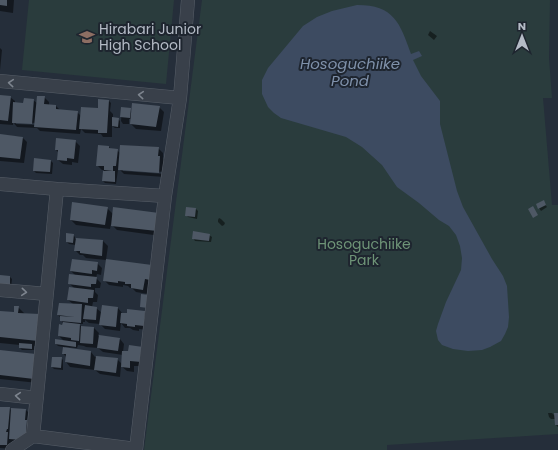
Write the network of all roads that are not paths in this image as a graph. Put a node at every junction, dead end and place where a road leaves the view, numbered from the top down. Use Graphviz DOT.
graph roads {
  1 [pos="188,0"];
  2 [pos="0,82"];
  3 [pos="180,98"];
  4 [pos="0,184"];
  5 [pos="57,189"];
  6 [pos="165,196"];
  7 [pos="0,290"];
  8 [pos="47,294"];
  9 [pos="0,394"];
  10 [pos="37,398"];
  11 [pos="33,436"];
  12 [pos="12,450"];
  13 [pos="136,450"];
  1 -- 3 [label="street"];
  3 -- 2 [label="street, one-way"];
  3 -- 6 [label="street"];
  4 -- 5 [label="street"];
  5 -- 6 [label="street"];
  5 -- 8 [label="street"];
  6 -- 13 [label="street"];
  7 -- 8 [label="street, one-way"];
  8 -- 10 [label="street"];
  10 -- 9 [label="street, one-way"];
  10 -- 11 [label="street"];
  11 -- 12 [label="street"];
  11 -- 13 [label="street"];
}
